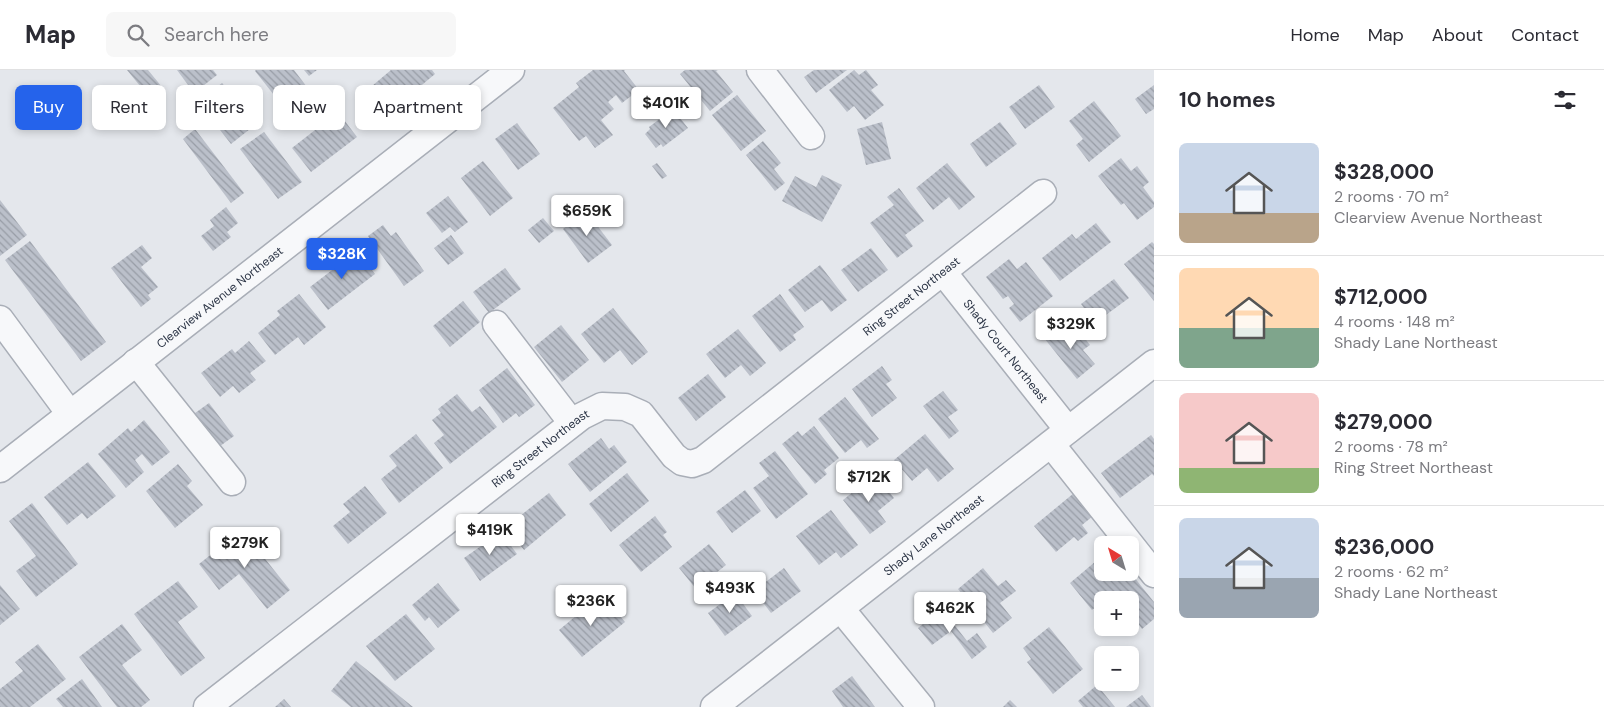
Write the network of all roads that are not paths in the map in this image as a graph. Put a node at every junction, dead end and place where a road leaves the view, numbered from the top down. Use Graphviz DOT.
graph roads {
  1 [pos="511,70"];
  2 [pos="760,70"];
  3 [pos="811,136"];
  4 [pos="1043,193"];
  5 [pos="943,272"];
  6 [pos="0,319"];
  7 [pos="496,324"];
  8 [pos="136,362"];
  9 [pos="1154,363"];
  10 [pos="70,414"];
  11 [pos="572,423"];
  12 [pos="1060,437"];
  13 [pos="0,470"];
  14 [pos="232,482"];
  15 [pos="1154,574"];
  16 [pos="841,609"];
  17 [pos="207,707"];
  18 [pos="714,707"];
  19 [pos="921,707"];
  1 -- 8 [label="street, Clearview Avenue Northeast"];
  2 -- 3 [label="street"];
  4 -- 5 [label="street, Ring Street Northeast"];
  5 -- 11 [label="street, Ring Street Northeast"];
  5 -- 12 [label="street, Shady Court Northeast"];
  6 -- 10 [label="street"];
  7 -- 11 [label="street"];
  8 -- 10 [label="street, Clearview Avenue Northeast"];
  8 -- 14 [label="street"];
  9 -- 12 [label="street, Shady Lane Northeast"];
  10 -- 13 [label="street, Clearview Avenue Northeast"];
  11 -- 17 [label="street, Ring Street Northeast"];
  12 -- 15 [label="street, Shady Court Northeast"];
  12 -- 16 [label="street, Shady Lane Northeast"];
  16 -- 18 [label="street, Shady Lane Northeast"];
  16 -- 19 [label="street"];
}
